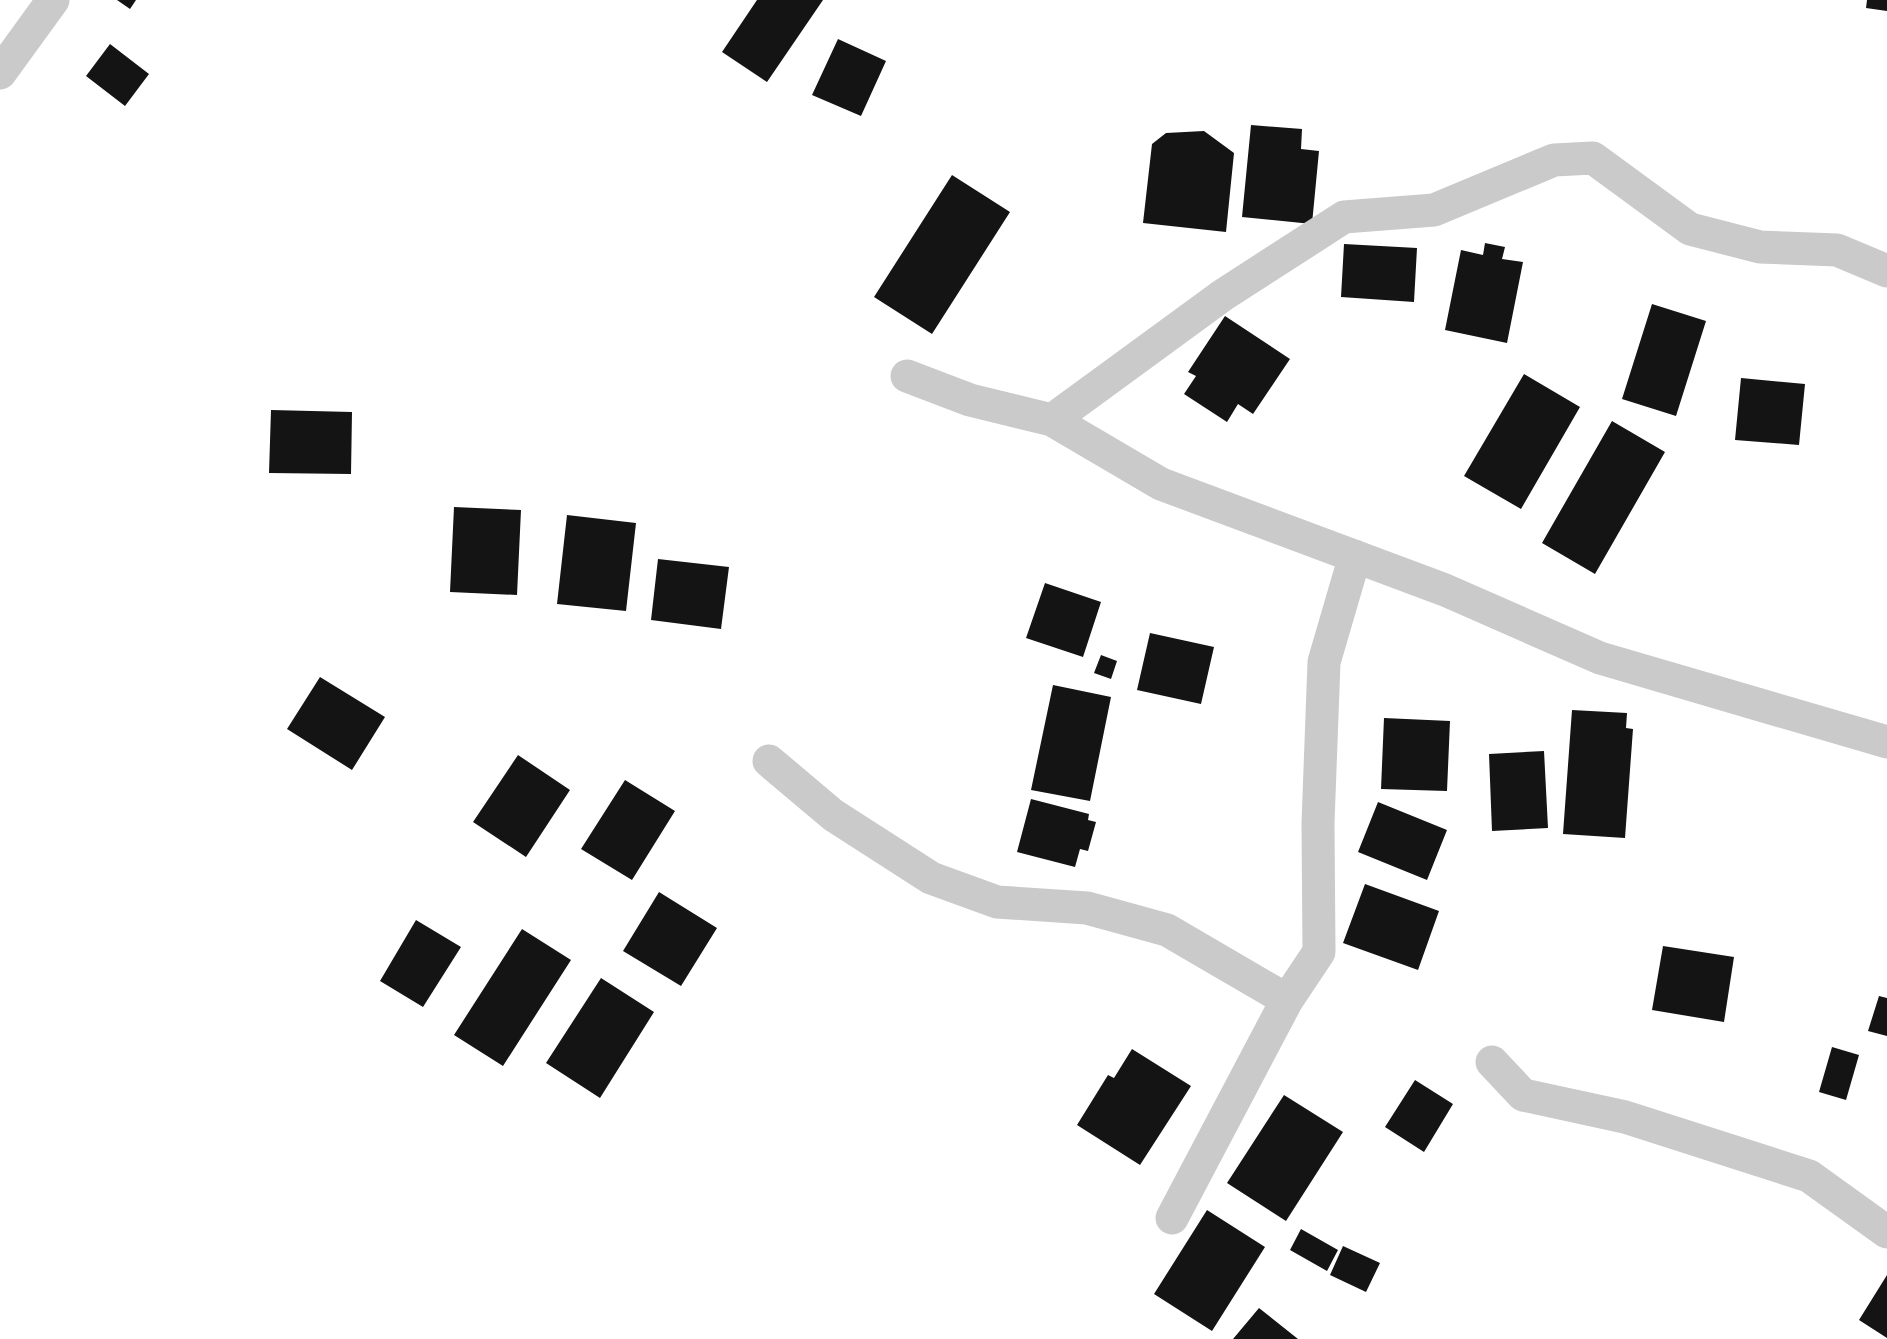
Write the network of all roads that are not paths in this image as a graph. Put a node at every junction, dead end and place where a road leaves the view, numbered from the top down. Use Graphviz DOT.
graph roads {
  1 [pos="53,0"];
  2 [pos="0,73"];
  3 [pos="1887,271"];
  4 [pos="907,376"];
  5 [pos="1052,420"];
  6 [pos="1355,556"];
  7 [pos="1887,742"];
  8 [pos="769,761"];
  9 [pos="1287,1000"];
  10 [pos="1492,1062"];
  11 [pos="1172,1218"];
  12 [pos="1887,1232"];
  1 -- 2 [label="street"];
  3 -- 5 [label="street"];
  4 -- 5 [label="street"];
  5 -- 6 [label="street"];
  6 -- 7 [label="street"];
  6 -- 9 [label="street"];
  8 -- 9 [label="street"];
  9 -- 11 [label="street"];
  10 -- 12 [label="street"];
}
